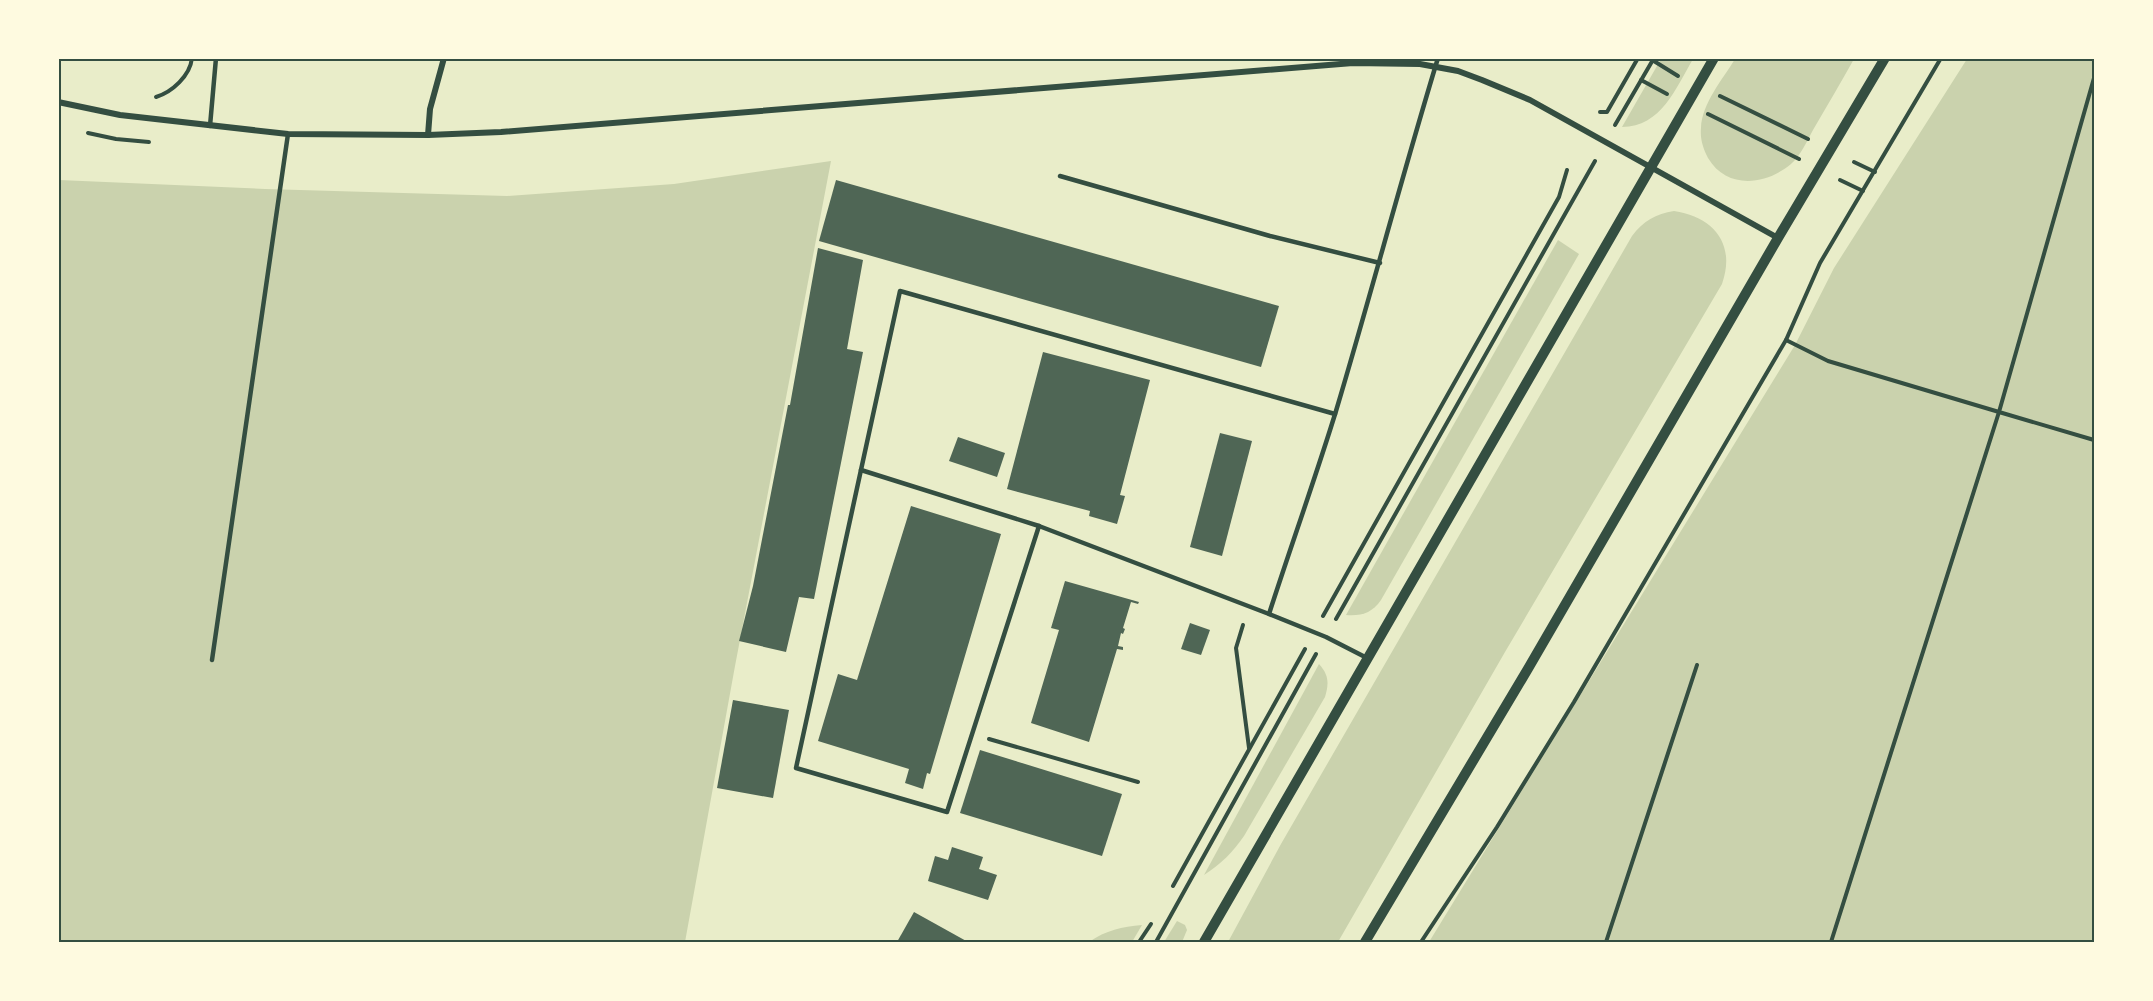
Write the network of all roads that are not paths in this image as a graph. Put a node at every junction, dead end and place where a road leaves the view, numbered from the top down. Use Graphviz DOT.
graph roads {
  1 [pos="216,58"];
  2 [pos="444,58"];
  3 [pos="1438,58"];
  4 [pos="1714,58"];
  5 [pos="1885,58"];
  6 [pos="1435,67"];
  7 [pos="58,102"];
  8 [pos="210,126"];
  9 [pos="288,134"];
  10 [pos="428,135"];
  11 [pos="1650,168"];
  12 [pos="1060,176"];
  13 [pos="1778,238"];
  14 [pos="1380,263"];
  15 [pos="1335,414"];
  16 [pos="861,470"];
  17 [pos="1039,526"];
  18 [pos="1269,614"];
  19 [pos="1367,658"];
  20 [pos="212,660"];
  21 [pos="1204,942"];
  22 [pos="1365,942"];
  1 -- 8 [label="lane"];
  2 -- 10 [label="street"];
  3 -- 6 [label="lane"];
  4 -- 11 [label="street"];
  5 -- 13 [label="street"];
  6 -- 10 [label="street"];
  6 -- 11 [label="street"];
  6 -- 14 [label="lane"];
  7 -- 8 [label="street"];
  8 -- 9 [label="street"];
  9 -- 10 [label="street"];
  9 -- 20 [label="lane"];
  11 -- 13 [label="street"];
  11 -- 19 [label="street"];
  12 -- 14 [label="lane"];
  13 -- 22 [label="street"];
  14 -- 15 [label="lane"];
  15 -- 16 [label="lane"];
  15 -- 18 [label="lane"];
  16 -- 17 [label="lane"];
  16 -- 17 [label="lane"];
  17 -- 18 [label="lane"];
  18 -- 19 [label="lane"];
  19 -- 21 [label="street"];
}
